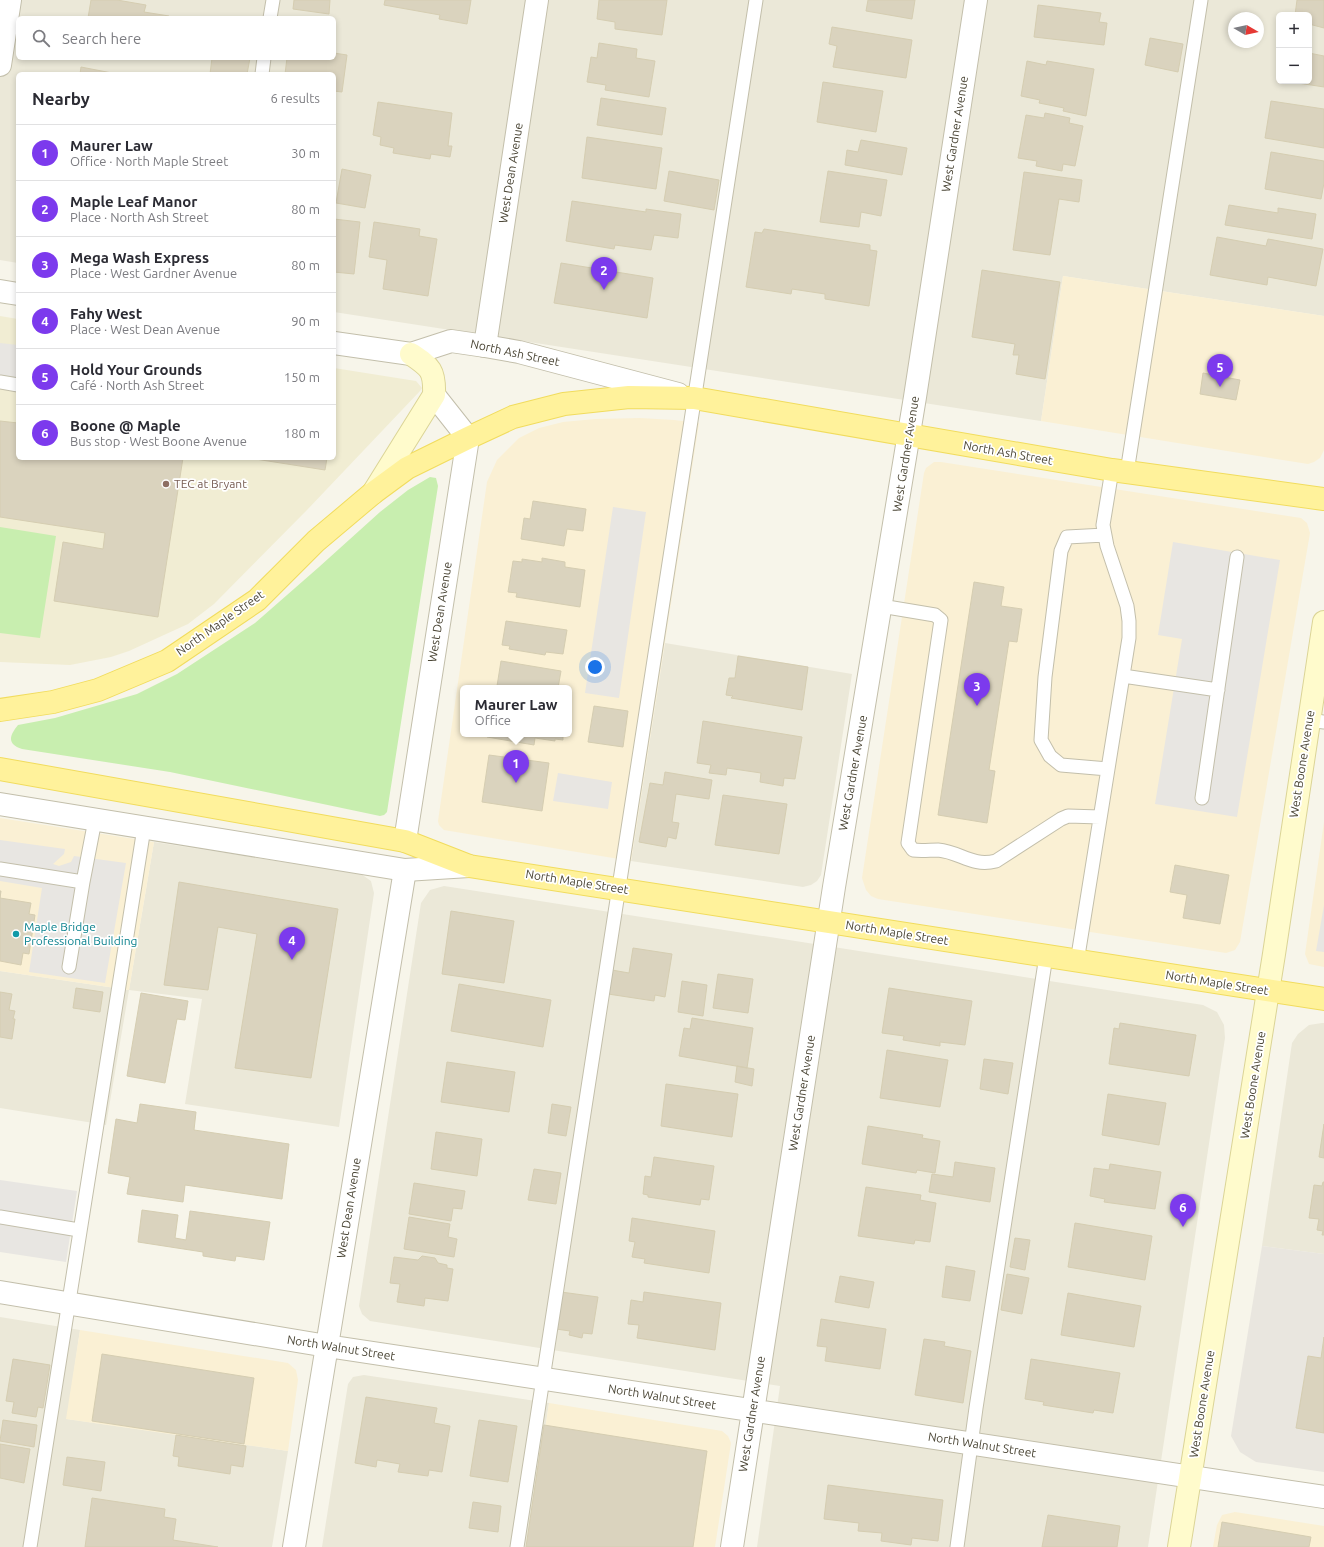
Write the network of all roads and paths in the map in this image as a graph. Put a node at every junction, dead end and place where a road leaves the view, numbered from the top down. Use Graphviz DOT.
graph roads {
  1 [pos="10,0"];
  2 [pos="273,0"];
  3 [pos="537,0"];
  4 [pos="756,0"];
  5 [pos="976,0"];
  6 [pos="1201,0"];
  7 [pos="270,16"];
  8 [pos="264,60"];
  9 [pos="0,65"];
  10 [pos="262,72"];
  11 [pos="0,291"];
  12 [pos="16,294"];
  13 [pos="336,343"];
  14 [pos="485,346"];
  15 [pos="411,354"];
  16 [pos="0,382"];
  17 [pos="16,384"];
  18 [pos="434,394"];
  19 [pos="694,398"];
  20 [pos="909,436"];
  21 [pos="468,438"];
  22 [pos="1119,471"];
  23 [pos="373,493"];
  24 [pos="1324,499"];
  25 [pos="1104,535"];
  26 [pos="1237,557"];
  27 [pos="881,606"];
  28 [pos="1324,622"];
  29 [pos="1123,676"];
  30 [pos="1218,690"];
  31 [pos="0,710"];
  32 [pos="1317,721"];
  33 [pos="0,768"];
  34 [pos="1108,770"];
  35 [pos="1202,798"];
  36 [pos="0,804"];
  37 [pos="1100,817"];
  38 [pos="95,820"];
  39 [pos="144,828"];
  40 [pos="405,841"];
  41 [pos="469,866"];
  42 [pos="0,869"];
  43 [pos="405,870"];
  44 [pos="83,882"];
  45 [pos="618,888"];
  46 [pos="828,923"];
  47 [pos="1046,956"];
  48 [pos="1077,962"];
  49 [pos="69,967"];
  50 [pos="1268,991"];
  51 [pos="1324,999"];
  52 [pos="0,1217"];
  53 [pos="79,1230"];
  54 [pos="0,1292"];
  55 [pos="67,1304"];
  56 [pos="327,1346"];
  57 [pos="542,1379"];
  58 [pos="753,1410"];
  59 [pos="971,1444"];
  60 [pos="1190,1476"];
  61 [pos="1324,1497"];
  62 [pos="30,1547"];
  63 [pos="294,1547"];
  64 [pos="517,1547"];
  65 [pos="732,1547"];
  66 [pos="957,1547"];
  67 [pos="1179,1547"];
  1 -- 9 [label="street"];
  2 -- 7 [label="lane"];
  3 -- 14 [label="street, West Dean Avenue"];
  4 -- 19 [label="lane"];
  5 -- 20 [label="street, West Gardner Avenue"];
  6 -- 22 [label="lane"];
  8 -- 10 [label="lane"];
  11 -- 12 [label="street"];
  13 -- 15 [label="street, North Ash Street"];
  14 -- 15 [label="street, North Ash Street"];
  14 -- 19 [label="street, North Ash Street"];
  15 -- 18 [label="main road"];
  16 -- 17 [label="lane"];
  18 -- 21 [label="street"];
  18 -- 23 [label="main road"];
  19 -- 20 [label="main road, North Ash Street"];
  19 -- 21 [label="main road, North Ash Street"];
  19 -- 45 [label="lane"];
  20 -- 22 [label="main road, North Ash Street"];
  20 -- 27 [label="street, West Gardner Avenue"];
  21 -- 23 [label="main road, North Maple Street"];
  21 -- 40 [label="street, West Dean Avenue"];
  22 -- 24 [label="main road, North Ash Street"];
  22 -- 25 [label="lane"];
  23 -- 31 [label="main road, North Maple Street"];
  25 -- 29 [label="lane"];
  25 -- 34 [label="lane"];
  26 -- 30 [label="lane"];
  27 -- 37 [label="lane"];
  27 -- 46 [label="street, West Gardner Avenue"];
  28 -- 32 [label="main road, West Boone Avenue"];
  29 -- 30 [label="lane"];
  29 -- 34 [label="lane"];
  30 -- 35 [label="lane"];
  32 -- 50 [label="main road, West Boone Avenue"];
  33 -- 40 [label="main road, North Maple Street"];
  34 -- 37 [label="lane"];
  36 -- 38 [label="street, North Maple Street"];
  37 -- 48 [label="lane"];
  38 -- 39 [label="street, North Maple Street"];
  38 -- 44 [label="lane"];
  39 -- 43 [label="street, North Maple Street"];
  39 -- 53 [label="lane"];
  40 -- 41 [label="main road, North Maple Street"];
  41 -- 43 [label="street, North Maple Street"];
  41 -- 45 [label="main road, North Maple Street"];
  42 -- 44 [label="lane"];
  43 -- 56 [label="street, West Dean Avenue"];
  44 -- 49 [label="lane"];
  45 -- 46 [label="main road, North Maple Street"];
  45 -- 57 [label="lane"];
  46 -- 47 [label="main road, North Maple Street"];
  46 -- 58 [label="street, West Gardner Avenue"];
  47 -- 48 [label="main road, North Maple Street"];
  47 -- 59 [label="lane"];
  48 -- 50 [label="main road, North Maple Street"];
  50 -- 51 [label="main road, North Maple Street"];
  50 -- 60 [label="main road, West Boone Avenue"];
  52 -- 53 [label="lane"];
  53 -- 55 [label="lane"];
  54 -- 55 [label="street, North Walnut Street"];
  55 -- 56 [label="street, North Walnut Street"];
  55 -- 62 [label="lane"];
  56 -- 57 [label="street, North Walnut Street"];
  56 -- 63 [label="street, West Dean Avenue"];
  57 -- 58 [label="street, North Walnut Street"];
  57 -- 64 [label="lane"];
  58 -- 59 [label="street, North Walnut Street"];
  58 -- 65 [label="street, West Gardner Avenue"];
  59 -- 60 [label="street, North Walnut Street"];
  59 -- 66 [label="lane"];
  60 -- 61 [label="street, North Walnut Street"];
  60 -- 67 [label="main road, West Boone Avenue"];
}
